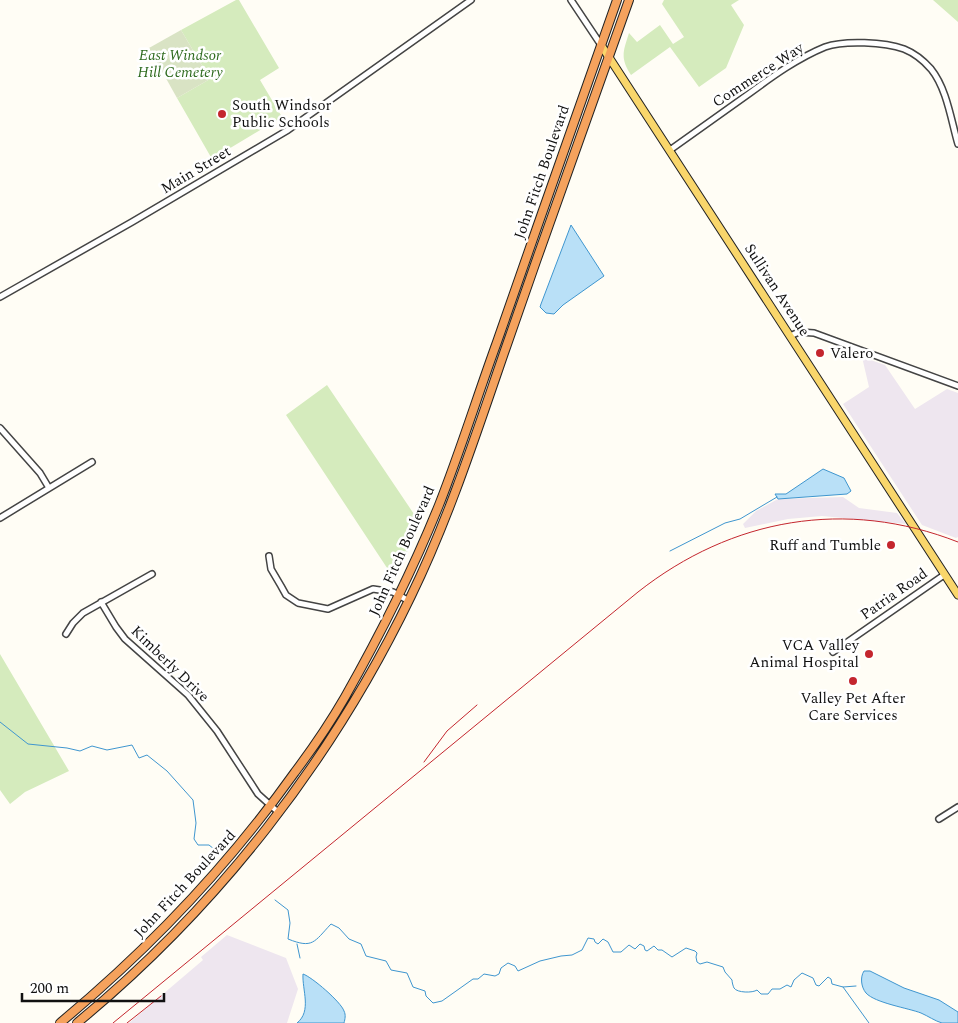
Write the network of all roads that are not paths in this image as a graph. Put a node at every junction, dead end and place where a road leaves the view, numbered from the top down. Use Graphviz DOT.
graph roads {
  1 [pos="471,0"];
  2 [pos="571,0"];
  3 [pos="617,0"];
  4 [pos="629,0"];
  5 [pos="601,45"];
  6 [pos="609,55"];
  7 [pos="958,144"];
  8 [pos="670,150"];
  9 [pos="0,297"];
  10 [pos="790,336"];
  11 [pos="958,386"];
  12 [pos="477,399"];
  13 [pos="487,403"];
  14 [pos="0,428"];
  15 [pos="92,462"];
  16 [pos="49,488"];
  17 [pos="0,518"];
  18 [pos="269,556"];
  19 [pos="152,574"];
  20 [pos="944,574"];
  21 [pos="400,595"];
  22 [pos="958,595"];
  23 [pos="409,601"];
  24 [pos="101,602"];
  25 [pos="66,634"];
  26 [pos="833,652"];
  27 [pos="345,696"];
  28 [pos="354,701"];
  29 [pos="308,753"];
  30 [pos="317,759"];
  31 [pos="271,806"];
  32 [pos="958,806"];
  33 [pos="279,813"];
  34 [pos="939,819"];
  35 [pos="172,920"];
  36 [pos="180,929"];
  37 [pos="60,1023"];
  38 [pos="77,1023"];
  1 -- 9 [label="street, Main Street"];
  2 -- 5 [label="street, Sullivan Avenue"];
  3 -- 5 [label="highway, John Fitch Boulevard"];
  4 -- 6 [label="highway, John Fitch Boulevard"];
  5 -- 6 [label="main road, Sullivan Avenue"];
  5 -- 12 [label="highway, John Fitch Boulevard"];
  6 -- 8 [label="main road, Sullivan Avenue"];
  6 -- 13 [label="highway, John Fitch Boulevard"];
  7 -- 8 [label="street, Commerce Way"];
  8 -- 10 [label="main road, Sullivan Avenue"];
  10 -- 11 [label="street"];
  10 -- 20 [label="main road, Sullivan Avenue"];
  12 -- 13 [label="highway"];
  12 -- 21 [label="highway, John Fitch Boulevard"];
  13 -- 23 [label="highway, John Fitch Boulevard"];
  14 -- 16 [label="street"];
  15 -- 16 [label="street"];
  16 -- 17 [label="street"];
  18 -- 21 [label="street"];
  19 -- 24 [label="street"];
  20 -- 22 [label="main road, Sullivan Avenue"];
  20 -- 26 [label="street, Patria Road"];
  21 -- 23 [label="street"];
  21 -- 27 [label="highway, John Fitch Boulevard"];
  23 -- 28 [label="highway, John Fitch Boulevard"];
  24 -- 25 [label="street"];
  24 -- 31 [label="street, Kimberly Drive"];
  27 -- 28 [label="highway"];
  27 -- 29 [label="highway, John Fitch Boulevard"];
  28 -- 30 [label="highway, John Fitch Boulevard"];
  29 -- 30 [label="highway"];
  29 -- 31 [label="highway, John Fitch Boulevard"];
  30 -- 33 [label="highway, John Fitch Boulevard"];
  31 -- 33 [label="street, Kimberly Drive"];
  31 -- 35 [label="highway, John Fitch Boulevard"];
  32 -- 34 [label="street"];
  33 -- 36 [label="highway, John Fitch Boulevard"];
  35 -- 36 [label="highway"];
  35 -- 37 [label="highway, John Fitch Boulevard"];
  36 -- 38 [label="highway, John Fitch Boulevard"];
}
